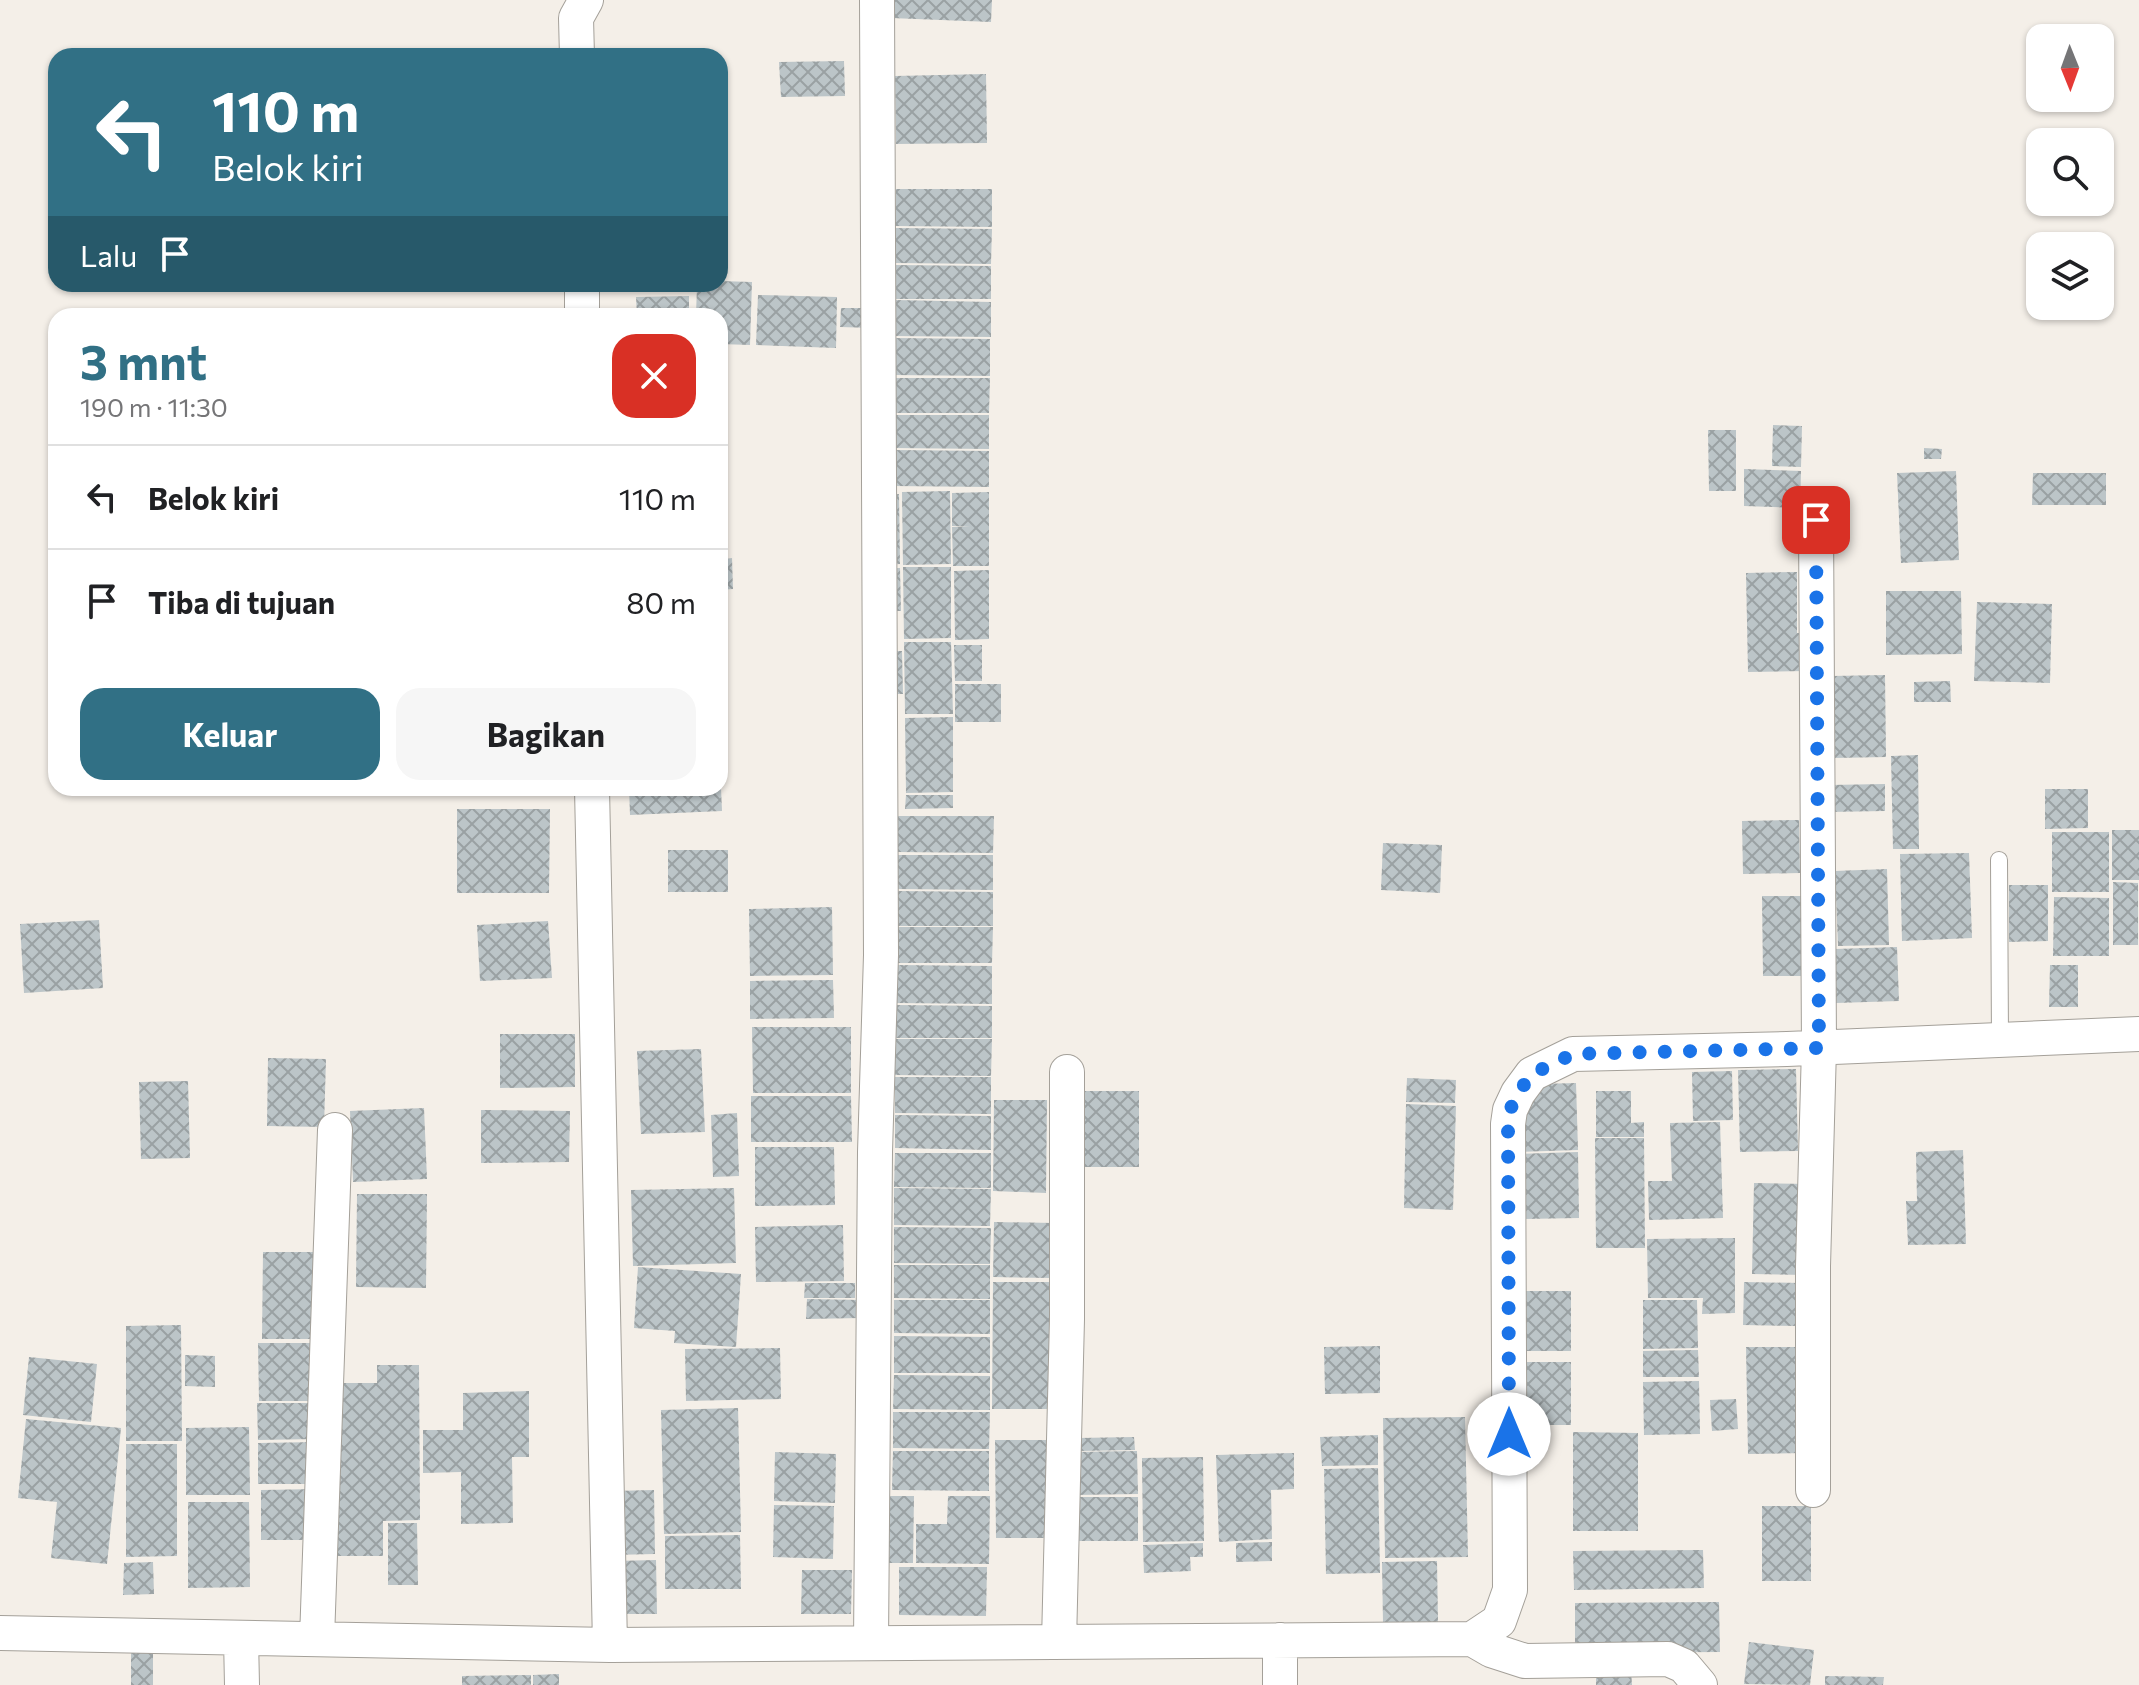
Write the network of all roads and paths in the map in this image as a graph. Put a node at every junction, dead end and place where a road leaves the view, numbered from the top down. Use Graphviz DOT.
graph roads {
  1 [pos="586,0"];
  2 [pos="877,0"];
  3 [pos="577,48"];
  4 [pos="1816,520"];
  5 [pos="592,796"];
  6 [pos="1999,860"];
  7 [pos="2139,1034"];
  8 [pos="2000,1040"];
  9 [pos="1819,1048"];
  10 [pos="1067,1072"];
  11 [pos="335,1130"];
  12 [pos="1813,1490"];
  13 [pos="0,1633"];
  14 [pos="241,1638"];
  15 [pos="317,1639"];
  16 [pos="1472,1639"];
  17 [pos="1280,1640"];
  18 [pos="1059,1642"];
  19 [pos="871,1643"];
  20 [pos="610,1645"];
  21 [pos="242,1685"];
  22 [pos="1280,1685"];
  23 [pos="1700,1685"];
  1 -- 3 [label="street"];
  2 -- 19 [label="street"];
  4 -- 9 [label="street"];
  5 -- 20 [label="street"];
  6 -- 8 [label="lane"];
  7 -- 8 [label="street"];
  8 -- 9 [label="street"];
  9 -- 12 [label="street"];
  9 -- 16 [label="street"];
  10 -- 18 [label="street"];
  11 -- 15 [label="street"];
  13 -- 14 [label="street"];
  14 -- 15 [label="street"];
  14 -- 21 [label="street"];
  15 -- 20 [label="street"];
  16 -- 17 [label="street"];
  16 -- 23 [label="street"];
  17 -- 18 [label="street"];
  17 -- 22 [label="street"];
  18 -- 19 [label="street"];
  19 -- 20 [label="street"];
}
